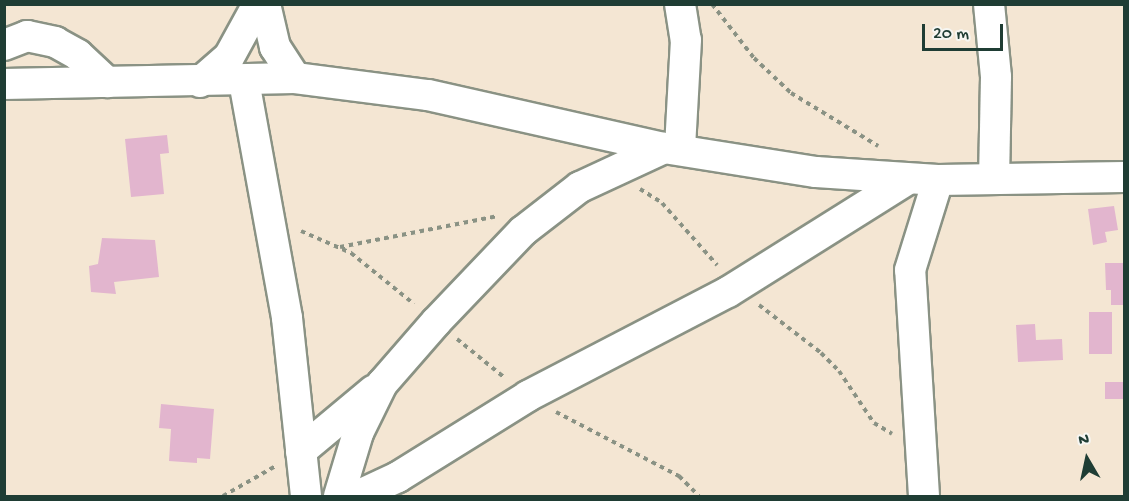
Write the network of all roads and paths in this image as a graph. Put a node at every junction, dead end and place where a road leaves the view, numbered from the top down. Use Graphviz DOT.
graph roads {
  1 [pos="258,4"];
  2 [pos="265,4"];
  3 [pos="680,4"];
  4 [pos="712,4"];
  5 [pos="989,4"];
  6 [pos="4,45"];
  7 [pos="295,78"];
  8 [pos="244,81"];
  9 [pos="107,82"];
  10 [pos="200,82"];
  11 [pos="4,84"];
  12 [pos="672,148"];
  13 [pos="888,154"];
  14 [pos="623,167"];
  15 [pos="1125,177"];
  16 [pos="994,178"];
  17 [pos="908,179"];
  18 [pos="938,180"];
  19 [pos="266,211"];
  20 [pos="505,214"];
  21 [pos="340,247"];
  22 [pos="736,287"];
  23 [pos="436,322"];
  24 [pos="382,384"];
  25 [pos="528,396"];
  26 [pos="920,449"];
  27 [pos="301,451"];
  28 [pos="391,487"];
  29 [pos="223,496"];
  30 [pos="306,496"];
  31 [pos="339,496"];
  32 [pos="357,496"];
  33 [pos="699,496"];
  34 [pos="924,496"];
  1 -- 10 [label="street"];
  2 -- 7 [label="street"];
  3 -- 12 [label="street"];
  4 -- 13 [label="path"];
  5 -- 16 [label="street"];
  6 -- 9 [label="street"];
  7 -- 8 [label="street"];
  7 -- 12 [label="street"];
  8 -- 10 [label="street"];
  8 -- 19 [label="street"];
  9 -- 10 [label="street"];
  9 -- 11 [label="street"];
  12 -- 14 [label="street"];
  12 -- 17 [label="street"];
  14 -- 22 [label="path"];
  14 -- 23 [label="street"];
  15 -- 16 [label="street"];
  16 -- 18 [label="street"];
  17 -- 18 [label="street"];
  17 -- 22 [label="street"];
  18 -- 26 [label="street"];
  19 -- 21 [label="path"];
  19 -- 27 [label="street"];
  20 -- 21 [label="path"];
  21 -- 23 [label="path"];
  22 -- 25 [label="street"];
  22 -- 26 [label="path"];
  23 -- 24 [label="street"];
  23 -- 25 [label="path"];
  24 -- 27 [label="street"];
  24 -- 31 [label="street"];
  25 -- 28 [label="street"];
  25 -- 33 [label="path"];
  26 -- 34 [label="street"];
  27 -- 29 [label="path"];
  27 -- 30 [label="street"];
  28 -- 32 [label="street"];
}
